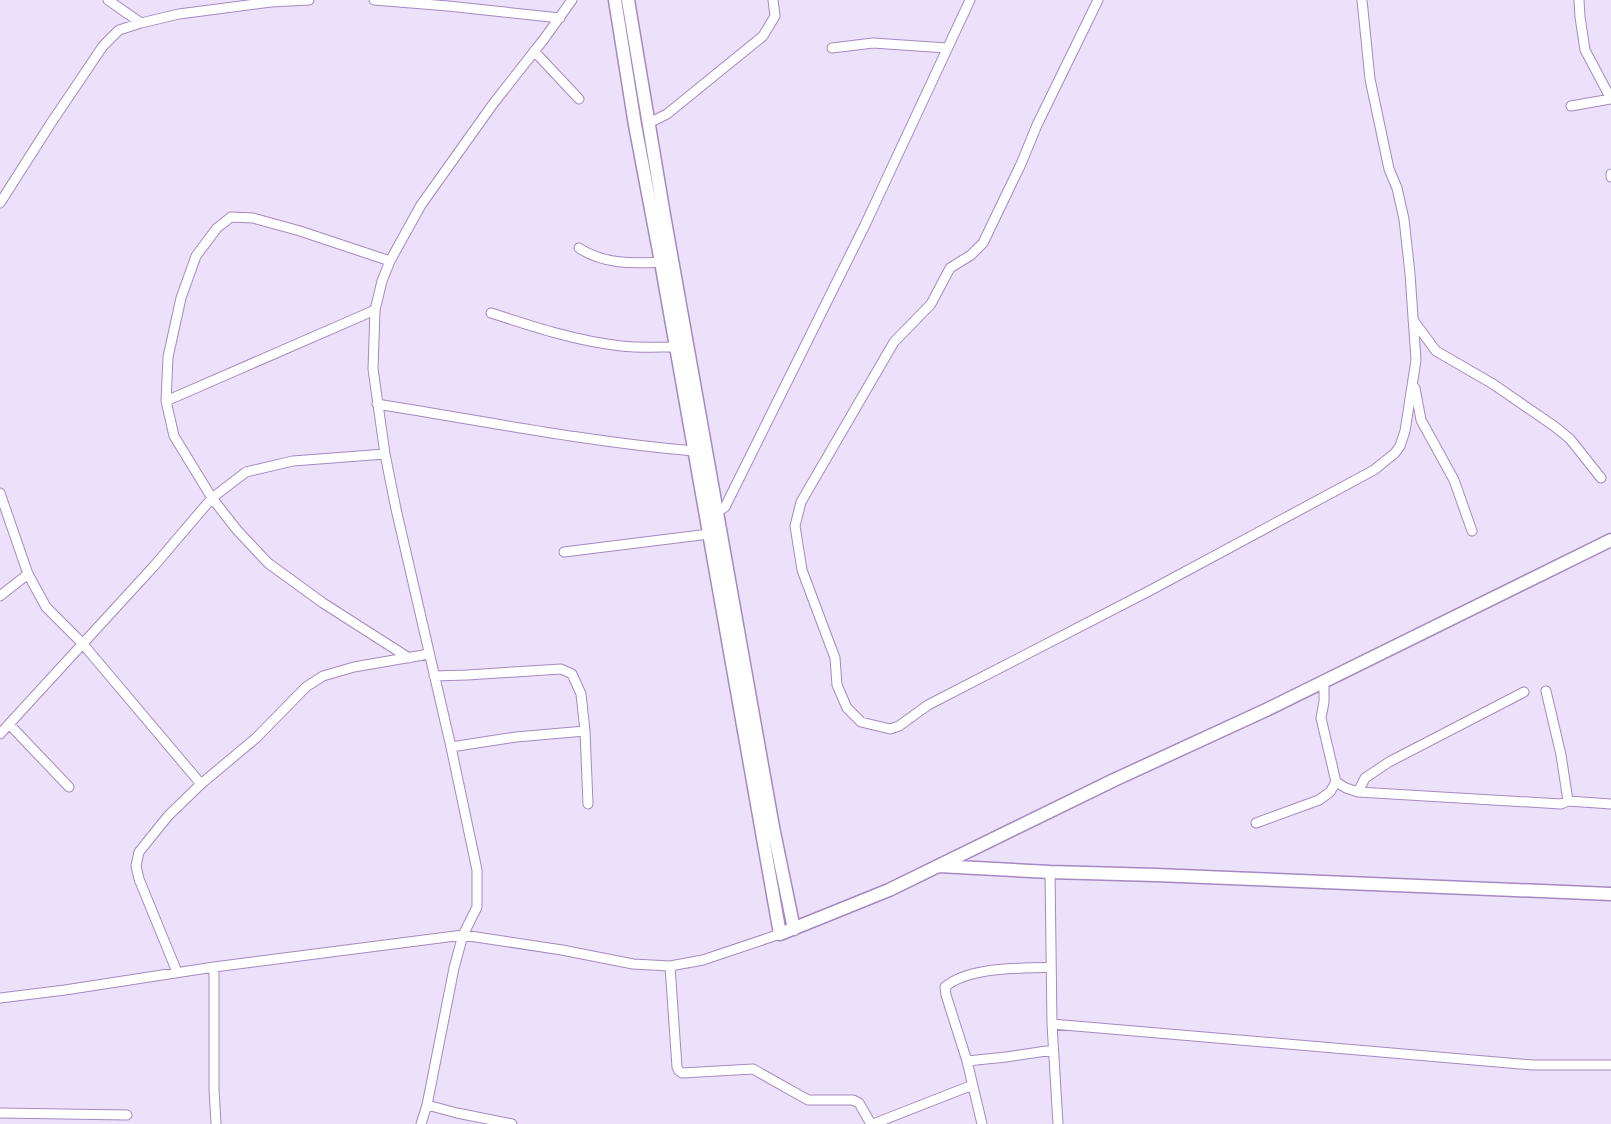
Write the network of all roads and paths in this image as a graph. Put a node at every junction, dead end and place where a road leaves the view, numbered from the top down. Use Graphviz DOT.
graph roads {
  1 [pos="108,0"];
  2 [pos="309,0"];
  3 [pos="374,0"];
  4 [pos="386,0"];
  5 [pos="572,0"];
  6 [pos="615,0"];
  7 [pos="628,0"];
  8 [pos="773,0"];
  9 [pos="970,0"];
  10 [pos="1098,0"];
  11 [pos="1362,0"];
  12 [pos="1579,0"];
  13 [pos="560,18"];
  14 [pos="141,23"];
  15 [pos="832,48"];
  16 [pos="948,48"];
  17 [pos="534,51"];
  18 [pos="578,99"];
  19 [pos="1611,99"];
  20 [pos="1572,106"];
  21 [pos="649,123"];
  22 [pos="0,203"];
  23 [pos="579,248"];
  24 [pos="390,261"];
  25 [pos="661,262"];
  26 [pos="375,310"];
  27 [pos="491,314"];
  28 [pos="1413,320"];
  29 [pos="675,347"];
  30 [pos="1414,380"];
  31 [pos="166,402"];
  32 [pos="377,404"];
  33 [pos="694,451"];
  34 [pos="386,454"];
  35 [pos="1601,478"];
  36 [pos="0,493"];
  37 [pos="212,498"];
  38 [pos="712,514"];
  39 [pos="1472,531"];
  40 [pos="709,534"];
  41 [pos="1611,540"];
  42 [pos="564,552"];
  43 [pos="28,574"];
  44 [pos="0,596"];
  45 [pos="82,643"];
  46 [pos="429,654"];
  47 [pos="408,658"];
  48 [pos="434,676"];
  49 [pos="1324,681"];
  50 [pos="1546,691"];
  51 [pos="1524,692"];
  52 [pos="9,724"];
  53 [pos="585,731"];
  54 [pos="0,734"];
  55 [pos="451,747"];
  56 [pos="1336,782"];
  57 [pos="201,784"];
  58 [pos="70,787"];
  59 [pos="1358,792"];
  60 [pos="1568,801"];
  61 [pos="588,804"];
  62 [pos="1611,804"];
  63 [pos="1256,823"];
  64 [pos="938,866"];
  65 [pos="1050,872"];
  66 [pos="1611,894"];
  67 [pos="794,929"];
  68 [pos="780,934"];
  69 [pos="463,935"];
  70 [pos="670,966"];
  71 [pos="214,967"];
  72 [pos="1051,967"];
  73 [pos="177,972"];
  74 [pos="0,998"];
  75 [pos="1052,1024"];
  76 [pos="1053,1050"];
  77 [pos="967,1061"];
  78 [pos="1611,1065"];
  79 [pos="972,1083"];
  80 [pos="427,1105"];
  81 [pos="0,1112"];
  82 [pos="127,1115"];
  83 [pos="216,1124"];
  84 [pos="421,1124"];
  85 [pos="512,1124"];
  86 [pos="871,1124"];
  87 [pos="982,1124"];
  88 [pos="1058,1124"];
  1 -- 14 [label="street"];
  2 -- 14 [label="street"];
  3 -- 4 [label="street"];
  4 -- 13 [label="street"];
  5 -- 13 [label="street"];
  6 -- 25 [label="street"];
  7 -- 21 [label="street"];
  8 -- 21 [label="street"];
  9 -- 16 [label="street"];
  10 -- 30 [label="street"];
  11 -- 28 [label="street"];
  12 -- 19 [label="street"];
  13 -- 17 [label="street"];
  14 -- 22 [label="street"];
  15 -- 16 [label="street"];
  16 -- 38 [label="street"];
  17 -- 18 [label="street"];
  17 -- 24 [label="street"];
  19 -- 20 [label="street"];
  21 -- 38 [label="street"];
  23 -- 25 [label="street"];
  24 -- 26 [label="street"];
  24 -- 31 [label="street"];
  25 -- 29 [label="street"];
  26 -- 31 [label="street"];
  26 -- 32 [label="street"];
  27 -- 29 [label="street"];
  28 -- 30 [label="street"];
  28 -- 35 [label="street"];
  29 -- 33 [label="street"];
  30 -- 39 [label="street"];
  31 -- 37 [label="street"];
  32 -- 33 [label="street"];
  32 -- 34 [label="street"];
  33 -- 38 [label="street"];
  34 -- 37 [label="street"];
  34 -- 46 [label="street"];
  36 -- 43 [label="street"];
  37 -- 45 [label="street"];
  37 -- 47 [label="street"];
  38 -- 40 [label="street"];
  38 -- 67 [label="street"];
  40 -- 42 [label="street"];
  40 -- 68 [label="street"];
  41 -- 49 [label="street"];
  43 -- 44 [label="street"];
  43 -- 45 [label="street"];
  45 -- 52 [label="street"];
  45 -- 57 [label="street"];
  46 -- 47 [label="street"];
  46 -- 48 [label="street"];
  47 -- 57 [label="street"];
  48 -- 53 [label="street"];
  48 -- 55 [label="street"];
  49 -- 56 [label="street"];
  49 -- 64 [label="street"];
  50 -- 60 [label="street"];
  51 -- 59 [label="street"];
  52 -- 54 [label="street"];
  52 -- 58 [label="street"];
  53 -- 55 [label="street"];
  53 -- 61 [label="street"];
  55 -- 69 [label="street"];
  56 -- 59 [label="street"];
  56 -- 63 [label="street"];
  57 -- 73 [label="street"];
  59 -- 60 [label="street"];
  60 -- 62 [label="street"];
  64 -- 65 [label="street"];
  64 -- 67 [label="street"];
  65 -- 66 [label="street"];
  65 -- 72 [label="street"];
  67 -- 68 [label="street"];
  68 -- 70 [label="street"];
  69 -- 70 [label="street"];
  69 -- 71 [label="street"];
  69 -- 80 [label="street"];
  70 -- 86 [label="street"];
  71 -- 73 [label="street"];
  71 -- 83 [label="street"];
  72 -- 75 [label="street"];
  72 -- 77 [label="street"];
  73 -- 74 [label="street"];
  75 -- 76 [label="street"];
  75 -- 78 [label="street"];
  76 -- 77 [label="street"];
  76 -- 88 [label="street"];
  77 -- 79 [label="street"];
  79 -- 86 [label="street"];
  79 -- 87 [label="street"];
  80 -- 84 [label="street"];
  80 -- 85 [label="street"];
  81 -- 82 [label="street"];
}
